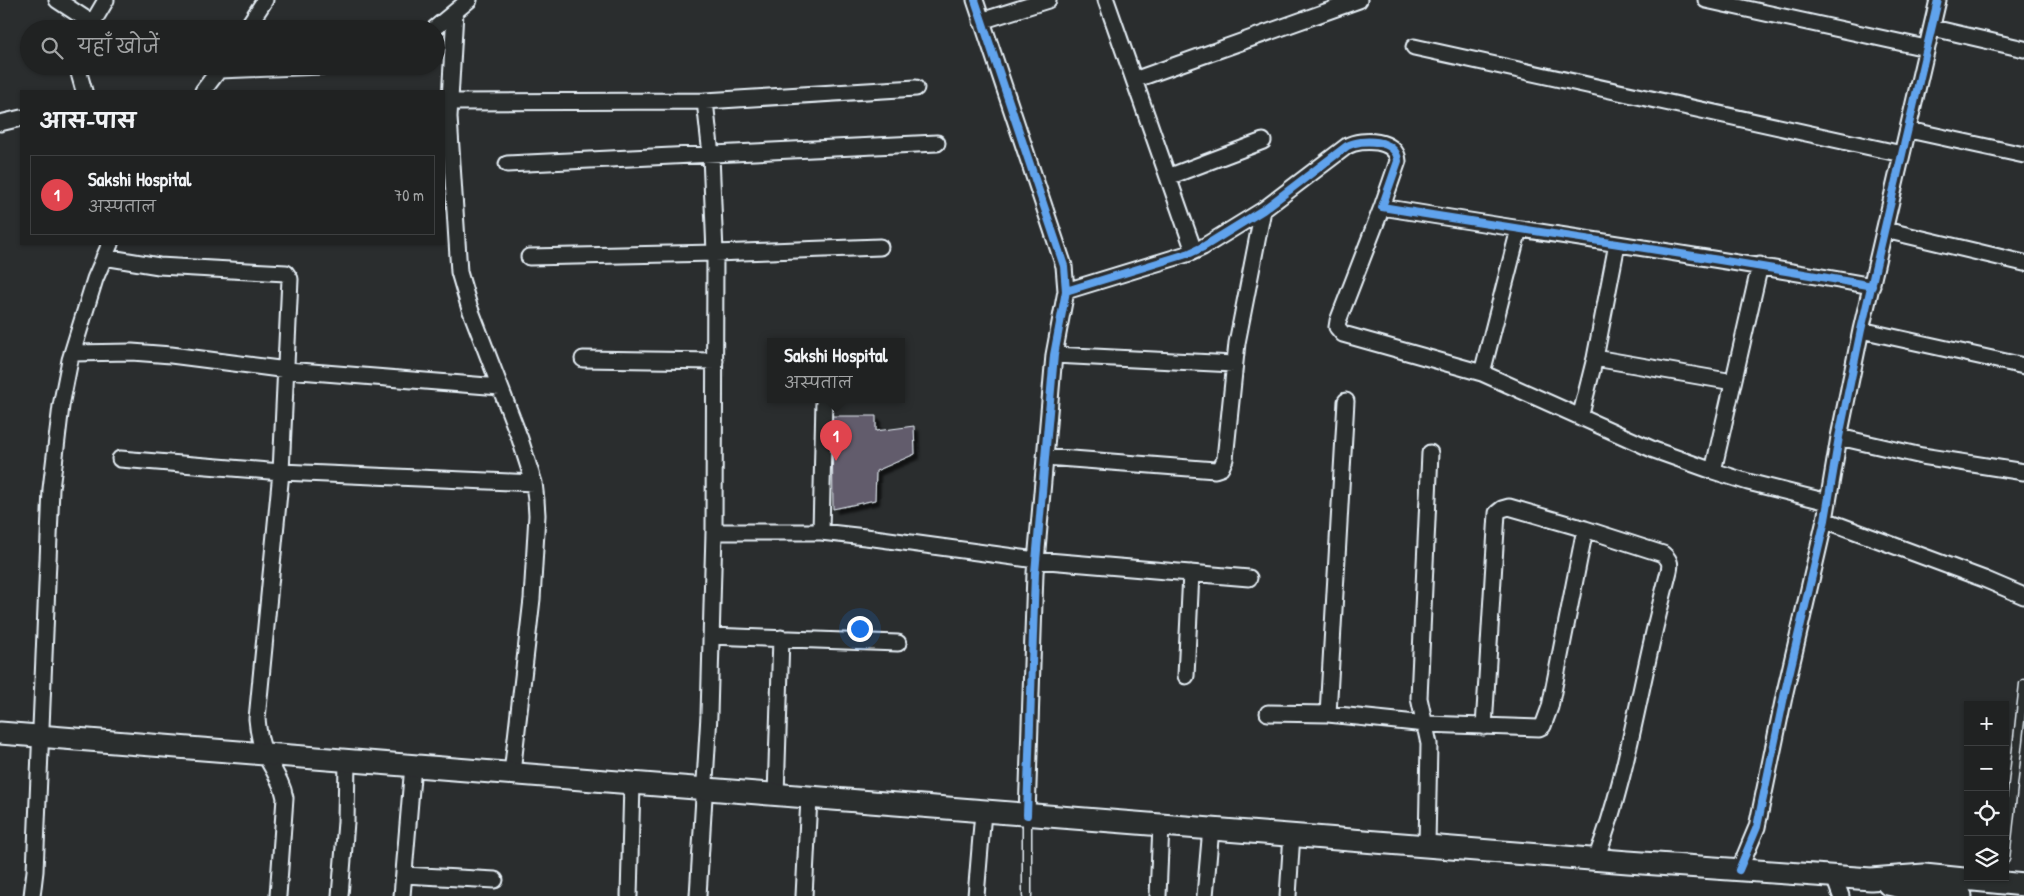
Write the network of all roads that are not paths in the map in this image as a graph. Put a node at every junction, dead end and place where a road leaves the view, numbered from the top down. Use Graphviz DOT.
graph roads {
  1 [pos="57,0"];
  2 [pos="106,0"];
  3 [pos="265,0"];
  4 [pos="469,0"];
  5 [pos="975,0"];
  6 [pos="1048,0"];
  7 [pos="1106,0"];
  8 [pos="1359,0"];
  9 [pos="1706,0"];
  10 [pos="1938,0"];
  11 [pos="1728,2"];
  12 [pos="455,12"];
  13 [pos="83,20"];
  14 [pos="94,20"];
  15 [pos="252,20"];
  16 [pos="445,20"];
  17 [pos="981,21"];
  18 [pos="1932,28"];
  19 [pos="1414,47"];
  20 [pos="1926,48"];
  21 [pos="2024,49"];
  22 [pos="80,75"];
  23 [pos="216,75"];
  24 [pos="1134,80"];
  25 [pos="916,88"];
  26 [pos="84,90"];
  27 [pos="204,90"];
  28 [pos="705,101"];
  29 [pos="449,102"];
  30 [pos="20,118"];
  31 [pos="0,123"];
  32 [pos="1909,130"];
  33 [pos="1263,141"];
  34 [pos="936,143"];
  35 [pos="1902,154"];
  36 [pos="711,155"];
  37 [pos="2024,155"];
  38 [pos="508,164"];
  39 [pos="1168,177"];
  40 [pos="1382,207"];
  41 [pos="1263,210"];
  42 [pos="1519,229"];
  43 [pos="1885,230"];
  44 [pos="1617,244"];
  45 [pos="880,247"];
  46 [pos="107,250"];
  47 [pos="1194,252"];
  48 [pos="715,253"];
  49 [pos="529,257"];
  50 [pos="2024,264"];
  51 [pos="1760,265"];
  52 [pos="1872,286"];
  53 [pos="1066,290"];
  54 [pos="1861,330"];
  55 [pos="72,353"];
  56 [pos="1054,355"];
  57 [pos="1595,358"];
  58 [pos="583,359"];
  59 [pos="715,361"];
  60 [pos="1234,364"];
  61 [pos="2024,366"];
  62 [pos="287,370"];
  63 [pos="1482,373"];
  64 [pos="1733,382"];
  65 [pos="500,387"];
  66 [pos="1346,400"];
  67 [pos="824,403"];
  68 [pos="1580,418"];
  69 [pos="1840,437"];
  70 [pos="1430,453"];
  71 [pos="1046,456"];
  72 [pos="120,459"];
  73 [pos="1713,471"];
  74 [pos="280,472"];
  75 [pos="2024,472"];
  76 [pos="534,483"];
  77 [pos="1828,502"];
  78 [pos="1825,520"];
  79 [pos="1585,529"];
  80 [pos="714,532"];
  81 [pos="821,532"];
  82 [pos="1036,560"];
  83 [pos="1191,573"];
  84 [pos="1249,578"];
  85 [pos="2024,596"];
  86 [pos="711,636"];
  87 [pos="781,638"];
  88 [pos="898,643"];
  89 [pos="1186,676"];
  90 [pos="2024,684"];
  91 [pos="1268,713"];
  92 [pos="1328,714"];
  93 [pos="1426,724"];
  94 [pos="1484,728"];
  95 [pos="0,733"];
  96 [pos="40,735"];
  97 [pos="264,753"];
  98 [pos="347,760"];
  99 [pos="413,765"];
  100 [pos="512,774"];
  101 [pos="632,784"];
  102 [pos="705,788"];
  103 [pos="776,795"];
  104 [pos="809,798"];
  105 [pos="983,812"];
  106 [pos="1027,815"];
  107 [pos="1160,824"];
  108 [pos="1210,828"];
  109 [pos="1292,834"];
  110 [pos="2007,836"];
  111 [pos="1427,844"];
  112 [pos="1596,859"];
  113 [pos="1739,870"];
  114 [pos="404,875"];
  115 [pos="1964,878"];
  116 [pos="1871,879"];
  117 [pos="495,880"];
  118 [pos="2007,881"];
  119 [pos="2024,885"];
  120 [pos="1838,886"];
  121 [pos="32,896"];
  122 [pos="278,896"];
  123 [pos="340,896"];
  124 [pos="402,896"];
  125 [pos="629,896"];
  126 [pos="698,896"];
  127 [pos="804,896"];
  128 [pos="976,896"];
  129 [pos="1027,896"];
  130 [pos="1158,896"];
  131 [pos="1205,896"];
  132 [pos="1288,896"];
  133 [pos="1961,896"];
  1 -- 13 [label="street"];
  2 -- 14 [label="street"];
  3 -- 15 [label="street"];
  4 -- 12 [label="street"];
  5 -- 17 [label="street"];
  6 -- 17 [label="street"];
  7 -- 24 [label="street"];
  8 -- 24 [label="street"];
  9 -- 11 [label="street"];
  10 -- 18 [label="street"];
  11 -- 20 [label="street"];
  12 -- 16 [label="street"];
  12 -- 29 [label="street"];
  17 -- 53 [label="street"];
  18 -- 20 [label="street"];
  18 -- 21 [label="street"];
  19 -- 35 [label="street"];
  20 -- 32 [label="street"];
  22 -- 26 [label="street"];
  23 -- 27 [label="street"];
  24 -- 39 [label="street"];
  25 -- 28 [label="street"];
  28 -- 29 [label="street"];
  28 -- 36 [label="street"];
  29 -- 65 [label="street"];
  30 -- 31 [label="street"];
  32 -- 35 [label="street"];
  32 -- 37 [label="street"];
  33 -- 39 [label="street"];
  34 -- 36 [label="street"];
  35 -- 43 [label="street"];
  36 -- 38 [label="street"];
  36 -- 48 [label="street"];
  39 -- 47 [label="street"];
  40 -- 41 [label="street"];
  40 -- 42 [label="street"];
  40 -- 63 [label="street"];
  41 -- 47 [label="street"];
  41 -- 60 [label="street"];
  42 -- 44 [label="street"];
  42 -- 63 [label="street"];
  43 -- 50 [label="street"];
  43 -- 52 [label="street"];
  44 -- 51 [label="street"];
  44 -- 57 [label="street"];
  45 -- 48 [label="street"];
  46 -- 55 [label="street"];
  46 -- 62 [label="street"];
  47 -- 53 [label="street"];
  48 -- 49 [label="street"];
  48 -- 59 [label="street"];
  51 -- 52 [label="street"];
  51 -- 64 [label="street"];
  52 -- 54 [label="street"];
  53 -- 56 [label="street"];
  54 -- 61 [label="street"];
  54 -- 69 [label="street"];
  55 -- 62 [label="street"];
  55 -- 96 [label="street"];
  56 -- 60 [label="street"];
  56 -- 71 [label="street"];
  57 -- 64 [label="street"];
  57 -- 68 [label="street"];
  58 -- 59 [label="street"];
  59 -- 80 [label="street"];
  60 -- 71 [label="street"];
  62 -- 65 [label="street"];
  62 -- 74 [label="street"];
  63 -- 68 [label="street"];
  64 -- 73 [label="street"];
  65 -- 76 [label="street"];
  66 -- 92 [label="street"];
  67 -- 81 [label="street"];
  68 -- 73 [label="street"];
  69 -- 75 [label="street"];
  69 -- 77 [label="street"];
  70 -- 93 [label="street"];
  71 -- 82 [label="street"];
  72 -- 74 [label="street"];
  73 -- 77 [label="street"];
  74 -- 76 [label="street"];
  74 -- 97 [label="street"];
  76 -- 100 [label="street"];
  77 -- 78 [label="street"];
  78 -- 85 [label="street"];
  78 -- 113 [label="street"];
  79 -- 94 [label="street"];
  79 -- 94 [label="street"];
  79 -- 112 [label="street"];
  80 -- 81 [label="street"];
  80 -- 86 [label="street"];
  81 -- 82 [label="street"];
  82 -- 83 [label="street"];
  82 -- 106 [label="street"];
  83 -- 84 [label="street"];
  83 -- 89 [label="street"];
  86 -- 87 [label="street"];
  86 -- 102 [label="street"];
  87 -- 88 [label="street"];
  87 -- 103 [label="street"];
  90 -- 110 [label="lane"];
  91 -- 92 [label="street"];
  92 -- 93 [label="street"];
  93 -- 94 [label="street"];
  93 -- 111 [label="street"];
  95 -- 96 [label="main road"];
  96 -- 97 [label="main road"];
  96 -- 121 [label="street"];
  97 -- 98 [label="main road"];
  97 -- 122 [label="street"];
  98 -- 99 [label="main road"];
  98 -- 123 [label="street"];
  99 -- 100 [label="main road"];
  99 -- 114 [label="street"];
  100 -- 101 [label="main road"];
  101 -- 102 [label="main road"];
  101 -- 125 [label="street"];
  102 -- 103 [label="main road"];
  102 -- 126 [label="street"];
  103 -- 104 [label="main road"];
  104 -- 105 [label="main road"];
  104 -- 127 [label="street"];
  105 -- 106 [label="main road"];
  105 -- 128 [label="street"];
  106 -- 107 [label="main road"];
  106 -- 129 [label="lane"];
  107 -- 108 [label="main road"];
  107 -- 130 [label="street"];
  108 -- 109 [label="main road"];
  108 -- 131 [label="street"];
  109 -- 111 [label="main road"];
  109 -- 132 [label="street"];
  111 -- 112 [label="main road"];
  112 -- 113 [label="main road"];
  113 -- 120 [label="main road"];
  114 -- 117 [label="street"];
  114 -- 124 [label="street"];
  115 -- 116 [label="main road"];
  116 -- 120 [label="main road"];
  116 -- 133 [label="main road"];
  118 -- 119 [label="main road"];
}
